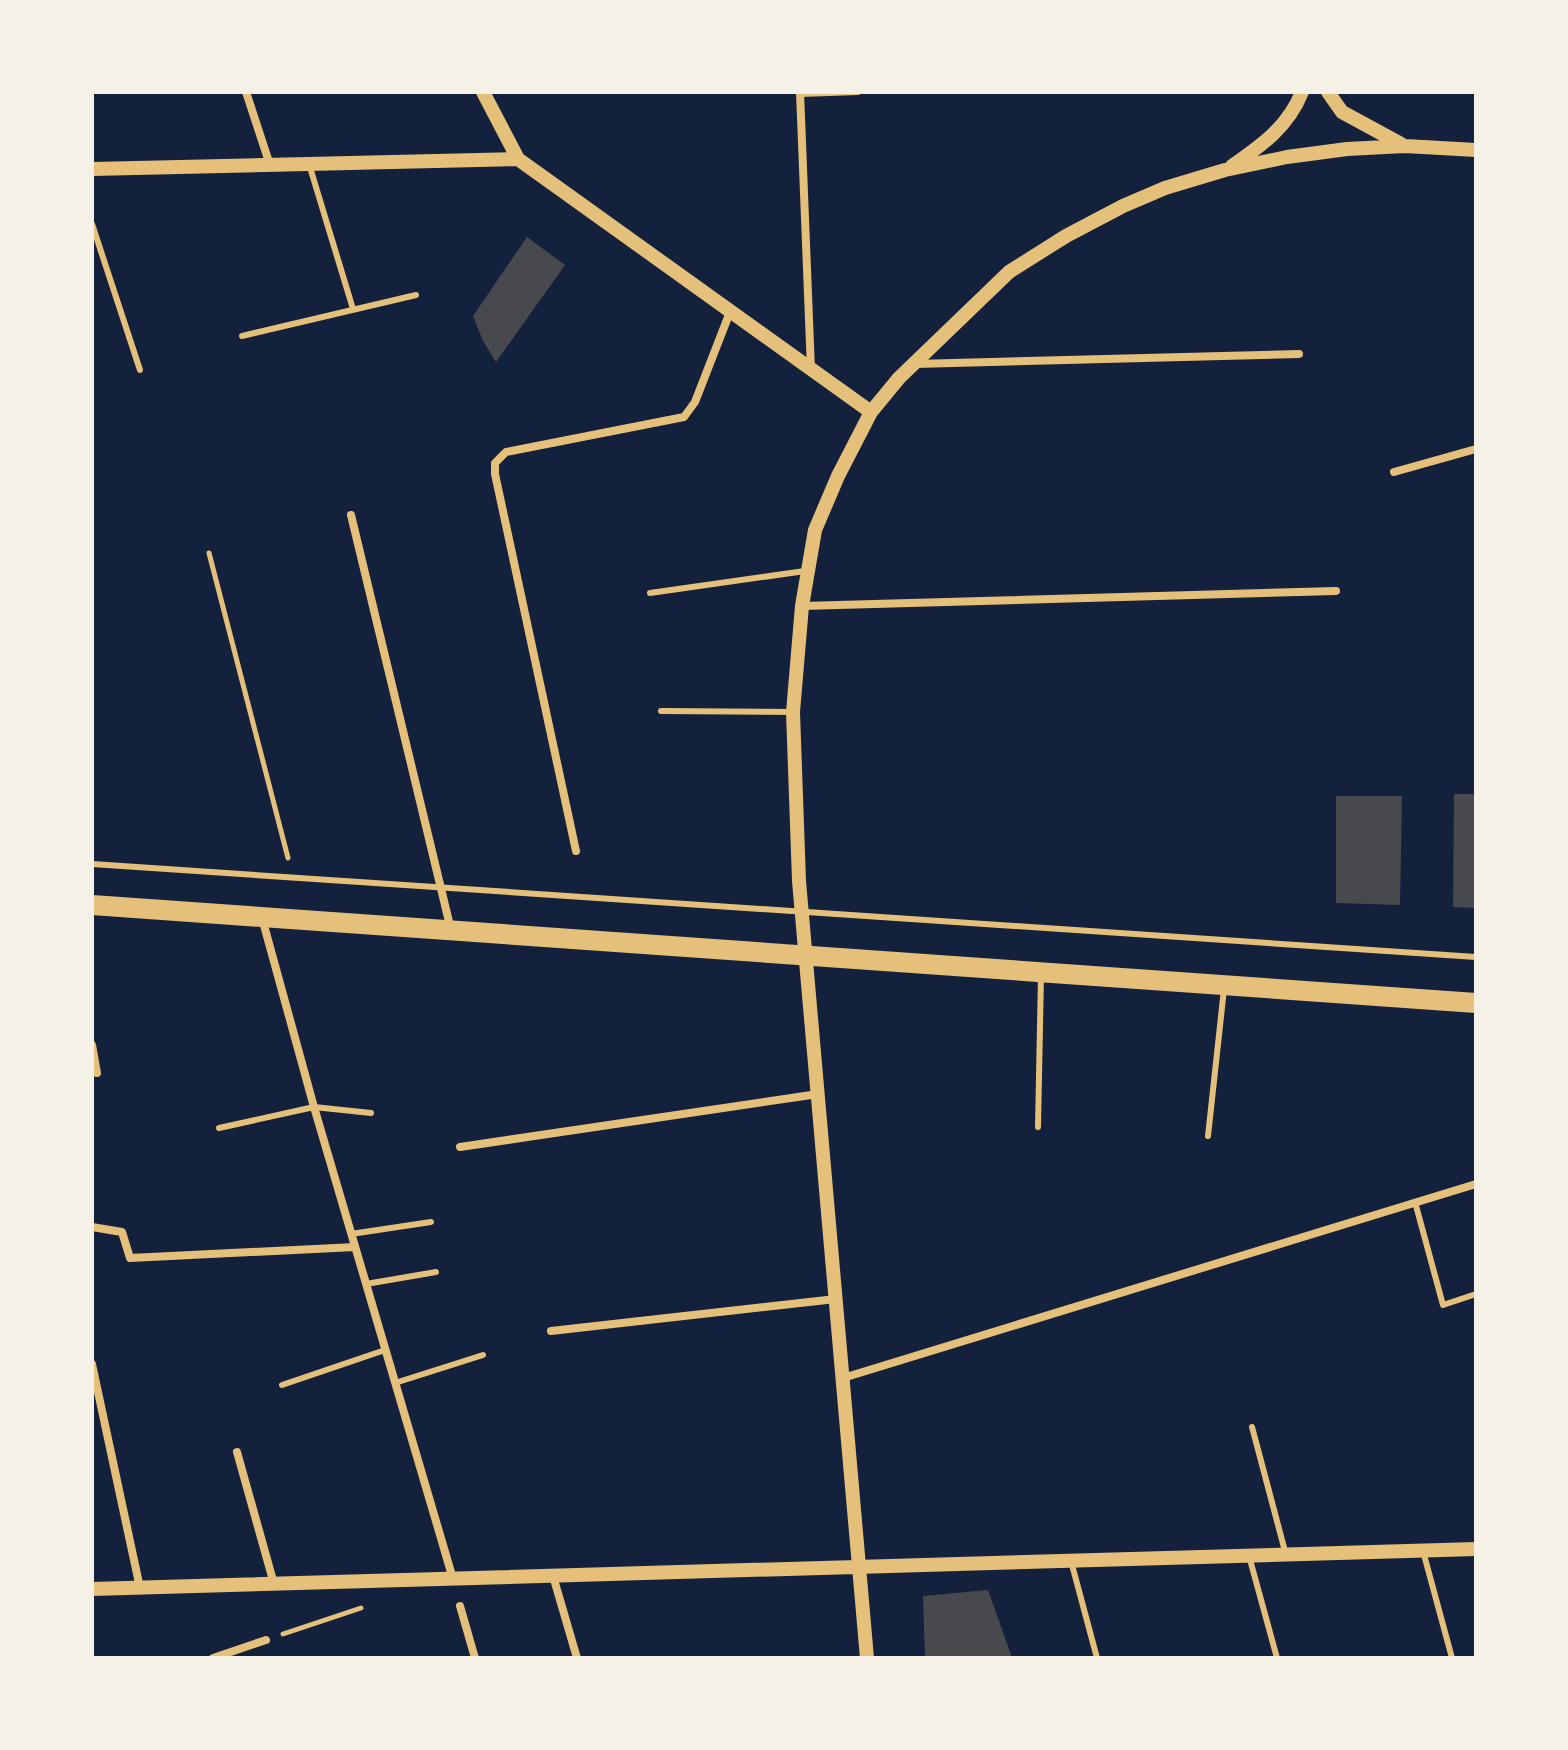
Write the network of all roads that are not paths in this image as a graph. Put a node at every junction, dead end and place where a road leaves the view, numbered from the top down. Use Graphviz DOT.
graph roads {
  1 [pos="246,92"];
  2 [pos="483,92"];
  3 [pos="858,92"];
  4 [pos="1302,92"];
  5 [pos="1328,92"];
  6 [pos="800,93"];
  7 [pos="1405,146"];
  8 [pos="1476,150"];
  9 [pos="518,159"];
  10 [pos="309,164"];
  11 [pos="270,165"];
  12 [pos="92,169"];
  13 [pos="1225,170"];
  14 [pos="92,224"];
  15 [pos="416,295"];
  16 [pos="353,309"];
  17 [pos="730,312"];
  18 [pos="242,336"];
  19 [pos="1299,354"];
  20 [pos="911,365"];
  21 [pos="140,370"];
  22 [pos="811,370"];
  23 [pos="871,412"];
  24 [pos="1476,449"];
  25 [pos="1394,472"];
  26 [pos="351,515"];
  27 [pos="807,571"];
  28 [pos="1336,591"];
  29 [pos="650,593"];
  30 [pos="802,606"];
  31 [pos="661,711"];
  32 [pos="793,712"];
  33 [pos="576,851"];
  34 [pos="92,864"];
  35 [pos="440,887"];
  36 [pos="92,905"];
  37 [pos="802,912"];
  38 [pos="261,917"];
  39 [pos="451,930"];
  40 [pos="806,956"];
  41 [pos="1476,957"];
  42 [pos="1041,972"];
  43 [pos="1225,985"];
  44 [pos="1476,1003"];
  45 [pos="92,1045"];
  46 [pos="97,1073"];
  47 [pos="818,1094"];
  48 [pos="314,1107"];
  49 [pos="371,1113"];
  50 [pos="1038,1127"];
  51 [pos="219,1128"];
  52 [pos="1208,1136"];
  53 [pos="460,1147"];
  54 [pos="1476,1184"];
  55 [pos="1415,1202"];
  56 [pos="431,1222"];
  57 [pos="92,1227"];
  58 [pos="351,1234"];
  59 [pos="355,1247"];
  60 [pos="436,1272"];
  61 [pos="366,1284"];
  62 [pos="1476,1294"];
  63 [pos="836,1299"];
  64 [pos="551,1331"];
  65 [pos="385,1350"];
  66 [pos="483,1355"];
  67 [pos="92,1364"];
  68 [pos="843,1378"];
  69 [pos="395,1383"];
  70 [pos="282,1385"];
  71 [pos="1252,1427"];
  72 [pos="237,1452"];
  73 [pos="1476,1549"];
  74 [pos="1423,1551"];
  75 [pos="1286,1555"];
  76 [pos="1249,1556"];
  77 [pos="1071,1561"];
  78 [pos="860,1567"];
  79 [pos="553,1576"];
  80 [pos="453,1579"];
  81 [pos="274,1584"];
  82 [pos="140,1588"];
  83 [pos="92,1589"];
  84 [pos="460,1606"];
  85 [pos="266,1640"];
  86 [pos="213,1658"];
  87 [pos="475,1658"];
  88 [pos="577,1658"];
  89 [pos="867,1658"];
  90 [pos="1097,1658"];
  91 [pos="1277,1658"];
  92 [pos="1452,1658"];
  1 -- 11 [label="street"];
  2 -- 9 [label="street"];
  3 -- 6 [label="lane"];
  4 -- 13 [label="street"];
  5 -- 7 [label="street"];
  6 -- 22 [label="street"];
  7 -- 8 [label="street"];
  7 -- 13 [label="street"];
  9 -- 10 [label="street"];
  9 -- 17 [label="street"];
  10 -- 11 [label="street"];
  10 -- 16 [label="lane"];
  11 -- 12 [label="street"];
  13 -- 20 [label="street"];
  14 -- 21 [label="lane"];
  15 -- 16 [label="lane"];
  16 -- 18 [label="lane"];
  17 -- 22 [label="street"];
  17 -- 33 [label="street"];
  19 -- 20 [label="street"];
  20 -- 23 [label="street"];
  22 -- 23 [label="street"];
  23 -- 27 [label="street"];
  24 -- 25 [label="street"];
  26 -- 35 [label="street"];
  27 -- 29 [label="lane"];
  27 -- 30 [label="street"];
  28 -- 30 [label="street"];
  30 -- 32 [label="street"];
  31 -- 32 [label="lane"];
  32 -- 37 [label="street"];
  34 -- 35 [label="lane"];
  35 -- 37 [label="lane"];
  35 -- 39 [label="street"];
  36 -- 38 [label="main road"];
  37 -- 40 [label="street"];
  37 -- 41 [label="lane"];
  38 -- 39 [label="main road"];
  38 -- 48 [label="street"];
  39 -- 40 [label="main road"];
  40 -- 42 [label="main road"];
  40 -- 47 [label="street"];
  42 -- 43 [label="main road"];
  42 -- 50 [label="lane"];
  43 -- 44 [label="main road"];
  43 -- 52 [label="lane"];
  45 -- 46 [label="street"];
  47 -- 53 [label="street"];
  47 -- 63 [label="street"];
  48 -- 49 [label="lane"];
  48 -- 51 [label="lane"];
  48 -- 58 [label="street"];
  54 -- 55 [label="street"];
  55 -- 62 [label="lane"];
  55 -- 68 [label="street"];
  56 -- 58 [label="lane"];
  57 -- 59 [label="street"];
  58 -- 59 [label="street"];
  59 -- 61 [label="street"];
  60 -- 61 [label="lane"];
  61 -- 65 [label="street"];
  63 -- 64 [label="street"];
  63 -- 68 [label="street"];
  65 -- 69 [label="street"];
  65 -- 70 [label="lane"];
  66 -- 69 [label="lane"];
  67 -- 82 [label="street"];
  68 -- 78 [label="street"];
  69 -- 80 [label="street"];
  71 -- 75 [label="lane"];
  72 -- 81 [label="street"];
  73 -- 74 [label="street"];
  74 -- 75 [label="street"];
  74 -- 92 [label="lane"];
  75 -- 76 [label="street"];
  76 -- 77 [label="street"];
  76 -- 91 [label="lane"];
  77 -- 78 [label="street"];
  77 -- 90 [label="lane"];
  78 -- 79 [label="street"];
  78 -- 89 [label="street"];
  79 -- 80 [label="street"];
  79 -- 88 [label="street"];
  80 -- 81 [label="street"];
  81 -- 82 [label="street"];
  82 -- 83 [label="street"];
  84 -- 87 [label="street"];
  85 -- 86 [label="street"];
}
